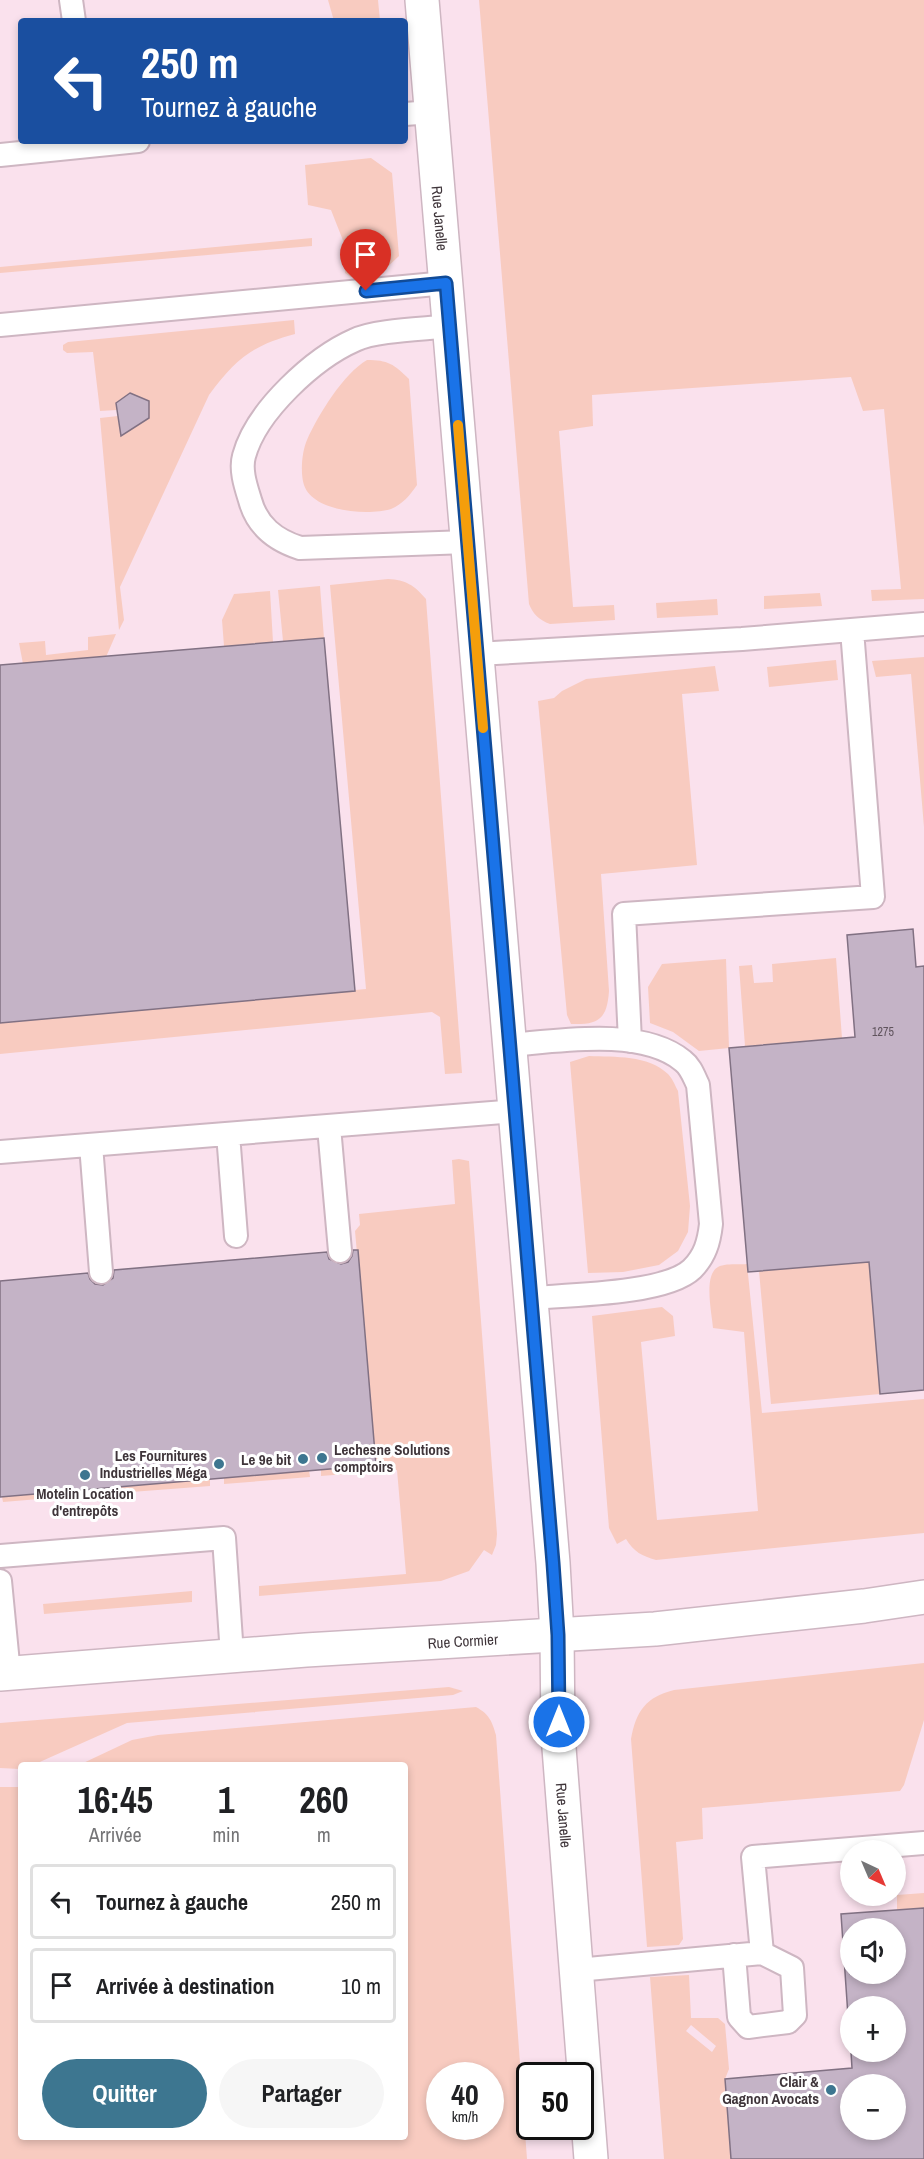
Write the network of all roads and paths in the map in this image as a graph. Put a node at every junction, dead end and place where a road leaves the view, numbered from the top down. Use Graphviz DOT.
graph roads {
  1 [pos="71,0"];
  2 [pos="422,0"];
  3 [pos="74,18"];
  4 [pos="418,113"];
  5 [pos="87,144"];
  6 [pos="0,155"];
  7 [pos="446,283"];
  8 [pos="0,325"];
  9 [pos="450,326"];
  10 [pos="467,542"];
  11 [pos="924,624"];
  12 [pos="852,630"];
  13 [pos="477,654"];
  14 [pos="630,1041"];
  15 [pos="510,1045"];
  16 [pos="516,1112"];
  17 [pos="329,1127"];
  18 [pos="228,1134"];
  19 [pos="91,1145"];
  20 [pos="0,1152"];
  21 [pos="236,1236"];
  22 [pos="340,1251"];
  23 [pos="100,1272"];
  24 [pos="531,1298"];
  25 [pos="0,1557"];
  26 [pos="0,1581"];
  27 [pos="924,1596"];
  28 [pos="558,1635"];
  29 [pos="232,1656"];
  30 [pos="5,1674"];
  31 [pos="924,1843"];
  32 [pos="762,1953"];
  33 [pos="734,1955"];
  34 [pos="577,1970"];
  35 [pos="591,2159"];
  1 -- 3 [label="lane"];
  2 -- 4 [label="main road, Rue Janelle"];
  4 -- 7 [label="main road, Rue Janelle"];
  5 -- 6 [label="lane"];
  7 -- 8 [label="lane"];
  7 -- 9 [label="main road, Rue Janelle"];
  9 -- 10 [label="main road, Rue Janelle"];
  9 -- 10 [label="lane"];
  10 -- 13 [label="main road, Rue Janelle"];
  11 -- 12 [label="lane"];
  12 -- 13 [label="lane"];
  12 -- 14 [label="lane"];
  13 -- 15 [label="main road, Rue Janelle"];
  14 -- 15 [label="lane"];
  14 -- 24 [label="lane"];
  15 -- 16 [label="main road, Rue Janelle"];
  16 -- 17 [label="lane"];
  16 -- 24 [label="main road, Rue Janelle"];
  17 -- 18 [label="lane"];
  17 -- 22 [label="lane"];
  18 -- 19 [label="lane"];
  18 -- 21 [label="lane"];
  19 -- 20 [label="lane"];
  19 -- 23 [label="lane"];
  24 -- 28 [label="main road, Rue Janelle"];
  25 -- 29 [label="lane"];
  26 -- 30 [label="lane"];
  27 -- 28 [label="main road, Rue Cormier"];
  28 -- 29 [label="main road, Rue Cormier"];
  28 -- 34 [label="main road, Rue Janelle"];
  29 -- 30 [label="main road, Rue Cormier"];
  31 -- 32 [label="lane"];
  32 -- 33 [label="lane"];
  32 -- 33 [label="lane"];
  33 -- 34 [label="lane"];
  34 -- 35 [label="main road, Rue Janelle"];
}
